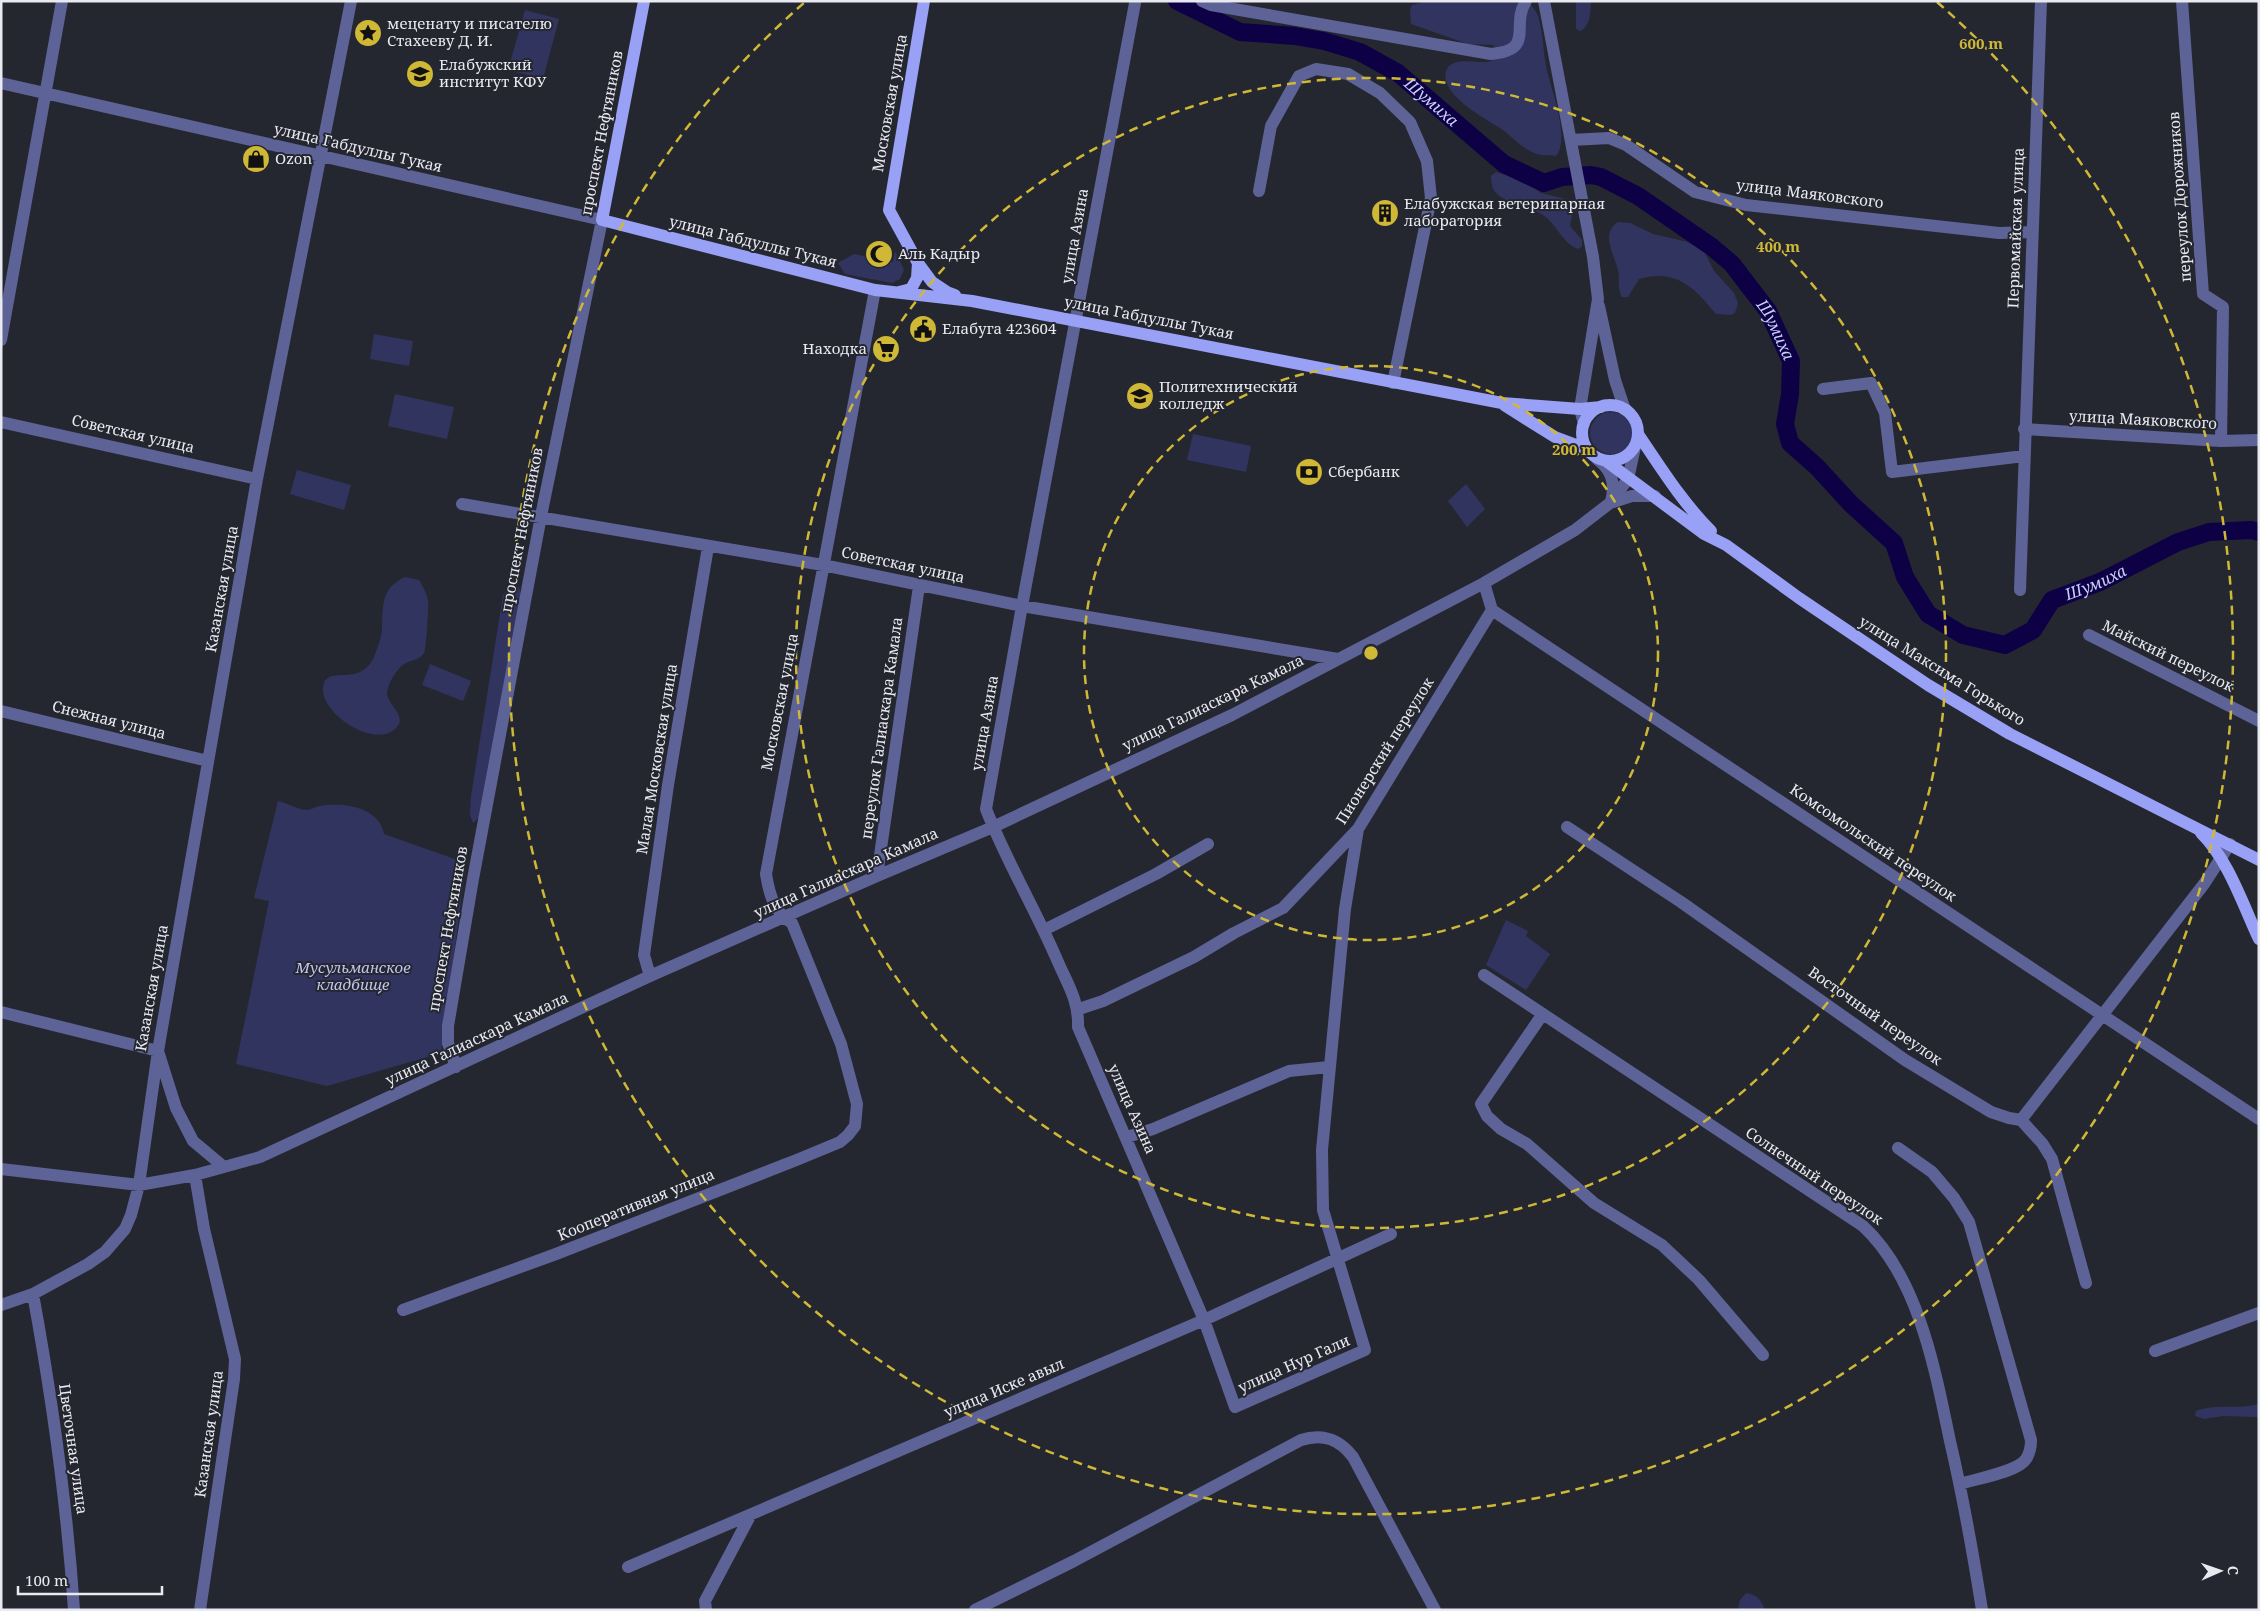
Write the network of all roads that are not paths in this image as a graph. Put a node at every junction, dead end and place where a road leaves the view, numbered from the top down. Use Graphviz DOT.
graph roads {
  1 [pos="62,1"];
  2 [pos="351,1"];
  3 [pos="644,1"];
  4 [pos="924,1"];
  5 [pos="1202,1"];
  6 [pos="1526,1"];
  7 [pos="1544,1"];
  8 [pos="2041,1"];
  9 [pos="2182,1"];
  10 [pos="1135,3"];
  11 [pos="1,83"];
  12 [pos="45,93"];
  13 [pos="1571,140"];
  14 [pos="321,157"];
  15 [pos="1259,191"];
  16 [pos="602,220"];
  17 [pos="2032,232"];
  18 [pos="918,263"];
  19 [pos="875,290"];
  20 [pos="894,293"];
  21 [pos="1598,299"];
  22 [pos="972,301"];
  23 [pos="1076,320"];
  24 [pos="1,340"];
  25 [pos="1393,383"];
  26 [pos="1822,389"];
  27 [pos="1502,403"];
  28 [pos="1601,407"];
  29 [pos="1580,409"];
  30 [pos="1626,410"];
  31 [pos="1,422"];
  32 [pos="1584,424"];
  33 [pos="2024,429"];
  34 [pos="1638,434"];
  35 [pos="2259,440"];
  36 [pos="2221,441"];
  37 [pos="1635,447"];
  38 [pos="1587,449"];
  39 [pos="2024,456"];
  40 [pos="1602,460"];
  41 [pos="257,479"];
  42 [pos="1628,479"];
  43 [pos="1655,496"];
  44 [pos="1610,503"];
  45 [pos="462,504"];
  46 [pos="541,516"];
  47 [pos="1726,545"];
  48 [pos="708,547"];
  49 [pos="823,565"];
  50 [pos="1484,583"];
  51 [pos="918,586"];
  52 [pos="2020,590"];
  53 [pos="1022,606"];
  54 [pos="1492,610"];
  55 [pos="2089,635"];
  56 [pos="1338,659"];
  57 [pos="1,711"];
  58 [pos="2259,721"];
  59 [pos="208,761"];
  60 [pos="2192,825"];
  61 [pos="993,827"];
  62 [pos="1567,827"];
  63 [pos="1358,829"];
  64 [pos="1208,844"];
  65 [pos="2230,844"];
  66 [pos="2221,858"];
  67 [pos="2259,860"];
  68 [pos="877,876"];
  69 [pos="784,918"];
  70 [pos="1044,930"];
  71 [pos="2259,939"];
  72 [pos="1484,975"];
  73 [pos="650,976"];
  74 [pos="1079,1009"];
  75 [pos="1,1012"];
  76 [pos="2102,1014"];
  77 [pos="1542,1015"];
  78 [pos="158,1051"];
  79 [pos="456,1067"];
  80 [pos="1330,1067"];
  81 [pos="858,1104"];
  82 [pos="2259,1119"];
  83 [pos="2021,1120"];
  84 [pos="1127,1137"];
  85 [pos="1898,1148"];
  86 [pos="224,1167"];
  87 [pos="1,1169"];
  88 [pos="195,1175"];
  89 [pos="139,1185"];
  90 [pos="1392,1234"];
  91 [pos="1337,1259"];
  92 [pos="2086,1283"];
  93 [pos="33,1294"];
  94 [pos="1,1305"];
  95 [pos="402,1310"];
  96 [pos="2259,1313"];
  97 [pos="1204,1320"];
  98 [pos="2155,1351"];
  99 [pos="1763,1355"];
  100 [pos="1235,1408"];
  101 [pos="1960,1484"];
  102 [pos="750,1516"];
  103 [pos="628,1567"];
  104 [pos="74,1610"];
  105 [pos="200,1610"];
  106 [pos="706,1610"];
  107 [pos="974,1610"];
  108 [pos="1434,1610"];
  109 [pos="1982,1610"];
  1 -- 12 [label="street"];
  2 -- 14 [label="street, Казанская улица"];
  3 -- 16 [label="main road, проспект Нефтяников"];
  4 -- 18 [label="main road, Московская улица"];
  5 -- 6 [label="street"];
  7 -- 13 [label="street"];
  8 -- 17 [label="street, Первомайская улица"];
  9 -- 36 [label="street, переулок Дорожников"];
  10 -- 23 [label="street, улица Азина"];
  11 -- 12 [label="street, улица Габдуллы Тукая"];
  12 -- 14 [label="street, улица Габдуллы Тукая"];
  12 -- 24 [label="street"];
  13 -- 17 [label="street, улица Маяковского"];
  13 -- 21 [label="street"];
  14 -- 16 [label="street, улица Габдуллы Тукая"];
  14 -- 41 [label="street, Казанская улица"];
  15 -- 25 [label="street"];
  16 -- 19 [label="main road, улица Габдуллы Тукая"];
  16 -- 46 [label="street, проспект Нефтяников"];
  17 -- 33 [label="street, Первомайская улица"];
  18 -- 20 [label="main road"];
  18 -- 22 [label="main road"];
  19 -- 20 [label="main road, улица Габдуллы Тукая"];
  19 -- 49 [label="street, Московская улица"];
  20 -- 22 [label="main road, улица Габдуллы Тукая"];
  21 -- 29 [label="street"];
  21 -- 30 [label="street"];
  22 -- 23 [label="main road, улица Габдуллы Тукая"];
  23 -- 25 [label="main road, улица Габдуллы Тукая"];
  23 -- 53 [label="street, улица Азина"];
  25 -- 27 [label="main road, улица Габдуллы Тукая"];
  26 -- 39 [label="street"];
  27 -- 29 [label="main road, улица Габдуллы Тукая"];
  27 -- 38 [label="main road, улица Габдуллы Тукая"];
  28 -- 29 [label="main road, улица Габдуллы Тукая"];
  28 -- 30 [label="main road"];
  28 -- 32 [label="main road"];
  29 -- 32 [label="street"];
  30 -- 34 [label="main road, улица Максима Горького"];
  31 -- 41 [label="street, Советская улица"];
  32 -- 38 [label="main road"];
  33 -- 36 [label="street, улица Маяковского"];
  33 -- 39 [label="street, Первомайская улица"];
  34 -- 37 [label="main road"];
  34 -- 47 [label="main road, улица Максима Горького"];
  35 -- 36 [label="street, улица Маяковского"];
  37 -- 40 [label="main road"];
  37 -- 42 [label="street, улица Галиаскара Камала"];
  38 -- 40 [label="main road, улица Максима Горького"];
  39 -- 52 [label="street, Первомайская улица"];
  40 -- 42 [label="main road, улица Максима Горького"];
  40 -- 44 [label="street"];
  41 -- 59 [label="street, Казанская улица"];
  42 -- 43 [label="main road, улица Максима Горького"];
  42 -- 44 [label="street, улица Галиаскара Камала"];
  43 -- 44 [label="street"];
  43 -- 47 [label="main road, улица Максима Горького"];
  44 -- 50 [label="street, улица Галиаскара Камала"];
  45 -- 46 [label="street, Советская улица"];
  46 -- 48 [label="street, Советская улица"];
  46 -- 79 [label="street, проспект Нефтяников"];
  47 -- 60 [label="main road, улица Максима Горького"];
  48 -- 49 [label="street, Советская улица"];
  48 -- 73 [label="street, Малая Московская улица"];
  49 -- 51 [label="street, Советская улица"];
  49 -- 69 [label="street, Московская улица"];
  50 -- 54 [label="street"];
  50 -- 56 [label="street, улица Галиаскара Камала"];
  51 -- 53 [label="street, Советская улица"];
  51 -- 68 [label="street, переулок Галиаскара Камала"];
  53 -- 56 [label="street, Советская улица"];
  53 -- 61 [label="street, улица Азина"];
  54 -- 63 [label="street, Пионерский переулок"];
  54 -- 76 [label="street, Комсомольский переулок"];
  55 -- 58 [label="street, Майский переулок"];
  56 -- 61 [label="street, улица Галиаскара Камала"];
  57 -- 59 [label="street, Снежная улица"];
  59 -- 78 [label="street, Казанская улица"];
  60 -- 65 [label="main road, улица Максима Горького"];
  60 -- 66 [label="main road"];
  61 -- 68 [label="street, улица Галиаскара Камала"];
  61 -- 70 [label="street, улица Азина"];
  62 -- 83 [label="street, Восточный переулок"];
  63 -- 74 [label="street, Пионерский переулок"];
  63 -- 80 [label="street"];
  64 -- 70 [label="street"];
  65 -- 66 [label="street"];
  65 -- 67 [label="main road, улица Максима Горького"];
  66 -- 71 [label="main road"];
  66 -- 76 [label="street"];
  68 -- 69 [label="street, улица Галиаскара Камала"];
  69 -- 73 [label="street, улица Галиаскара Камала"];
  69 -- 81 [label="street, Московская улица"];
  70 -- 74 [label="street, улица Азина"];
  72 -- 77 [label="street, Солнечный переулок"];
  73 -- 79 [label="street, улица Галиаскара Камала"];
  74 -- 84 [label="street, улица Азина"];
  75 -- 78 [label="street"];
  76 -- 82 [label="street, Комсомольский переулок"];
  76 -- 83 [label="street"];
  77 -- 99 [label="street"];
  77 -- 101 [label="street, Солнечный переулок"];
  78 -- 86 [label="street"];
  78 -- 89 [label="street, Казанская улица"];
  79 -- 86 [label="street, улица Галиаскара Камала"];
  80 -- 84 [label="street"];
  80 -- 91 [label="street"];
  81 -- 95 [label="street, Кооперативная улица"];
  83 -- 92 [label="street"];
  84 -- 97 [label="street, улица Азина"];
  85 -- 101 [label="street"];
  86 -- 88 [label="street, улица Галиаскара Камала"];
  87 -- 89 [label="street, улица Галиаскара Камала"];
  88 -- 89 [label="street, улица Галиаскара Камала"];
  88 -- 105 [label="street, Казанская улица"];
  89 -- 93 [label="street, Казанская улица"];
  90 -- 91 [label="street, улица Иске авыл"];
  91 -- 97 [label="street, улица Иске авыл"];
  91 -- 100 [label="street, улица Нур Гали"];
  93 -- 94 [label="street, Казанская улица"];
  93 -- 104 [label="street, Цветочная улица"];
  96 -- 98 [label="street"];
  97 -- 100 [label="street, улица Азина"];
  97 -- 102 [label="street, улица Иске авыл"];
  101 -- 109 [label="street, Солнечный переулок"];
  102 -- 103 [label="street, улица Иске авыл"];
  102 -- 106 [label="street"];
  107 -- 108 [label="street"];
}
